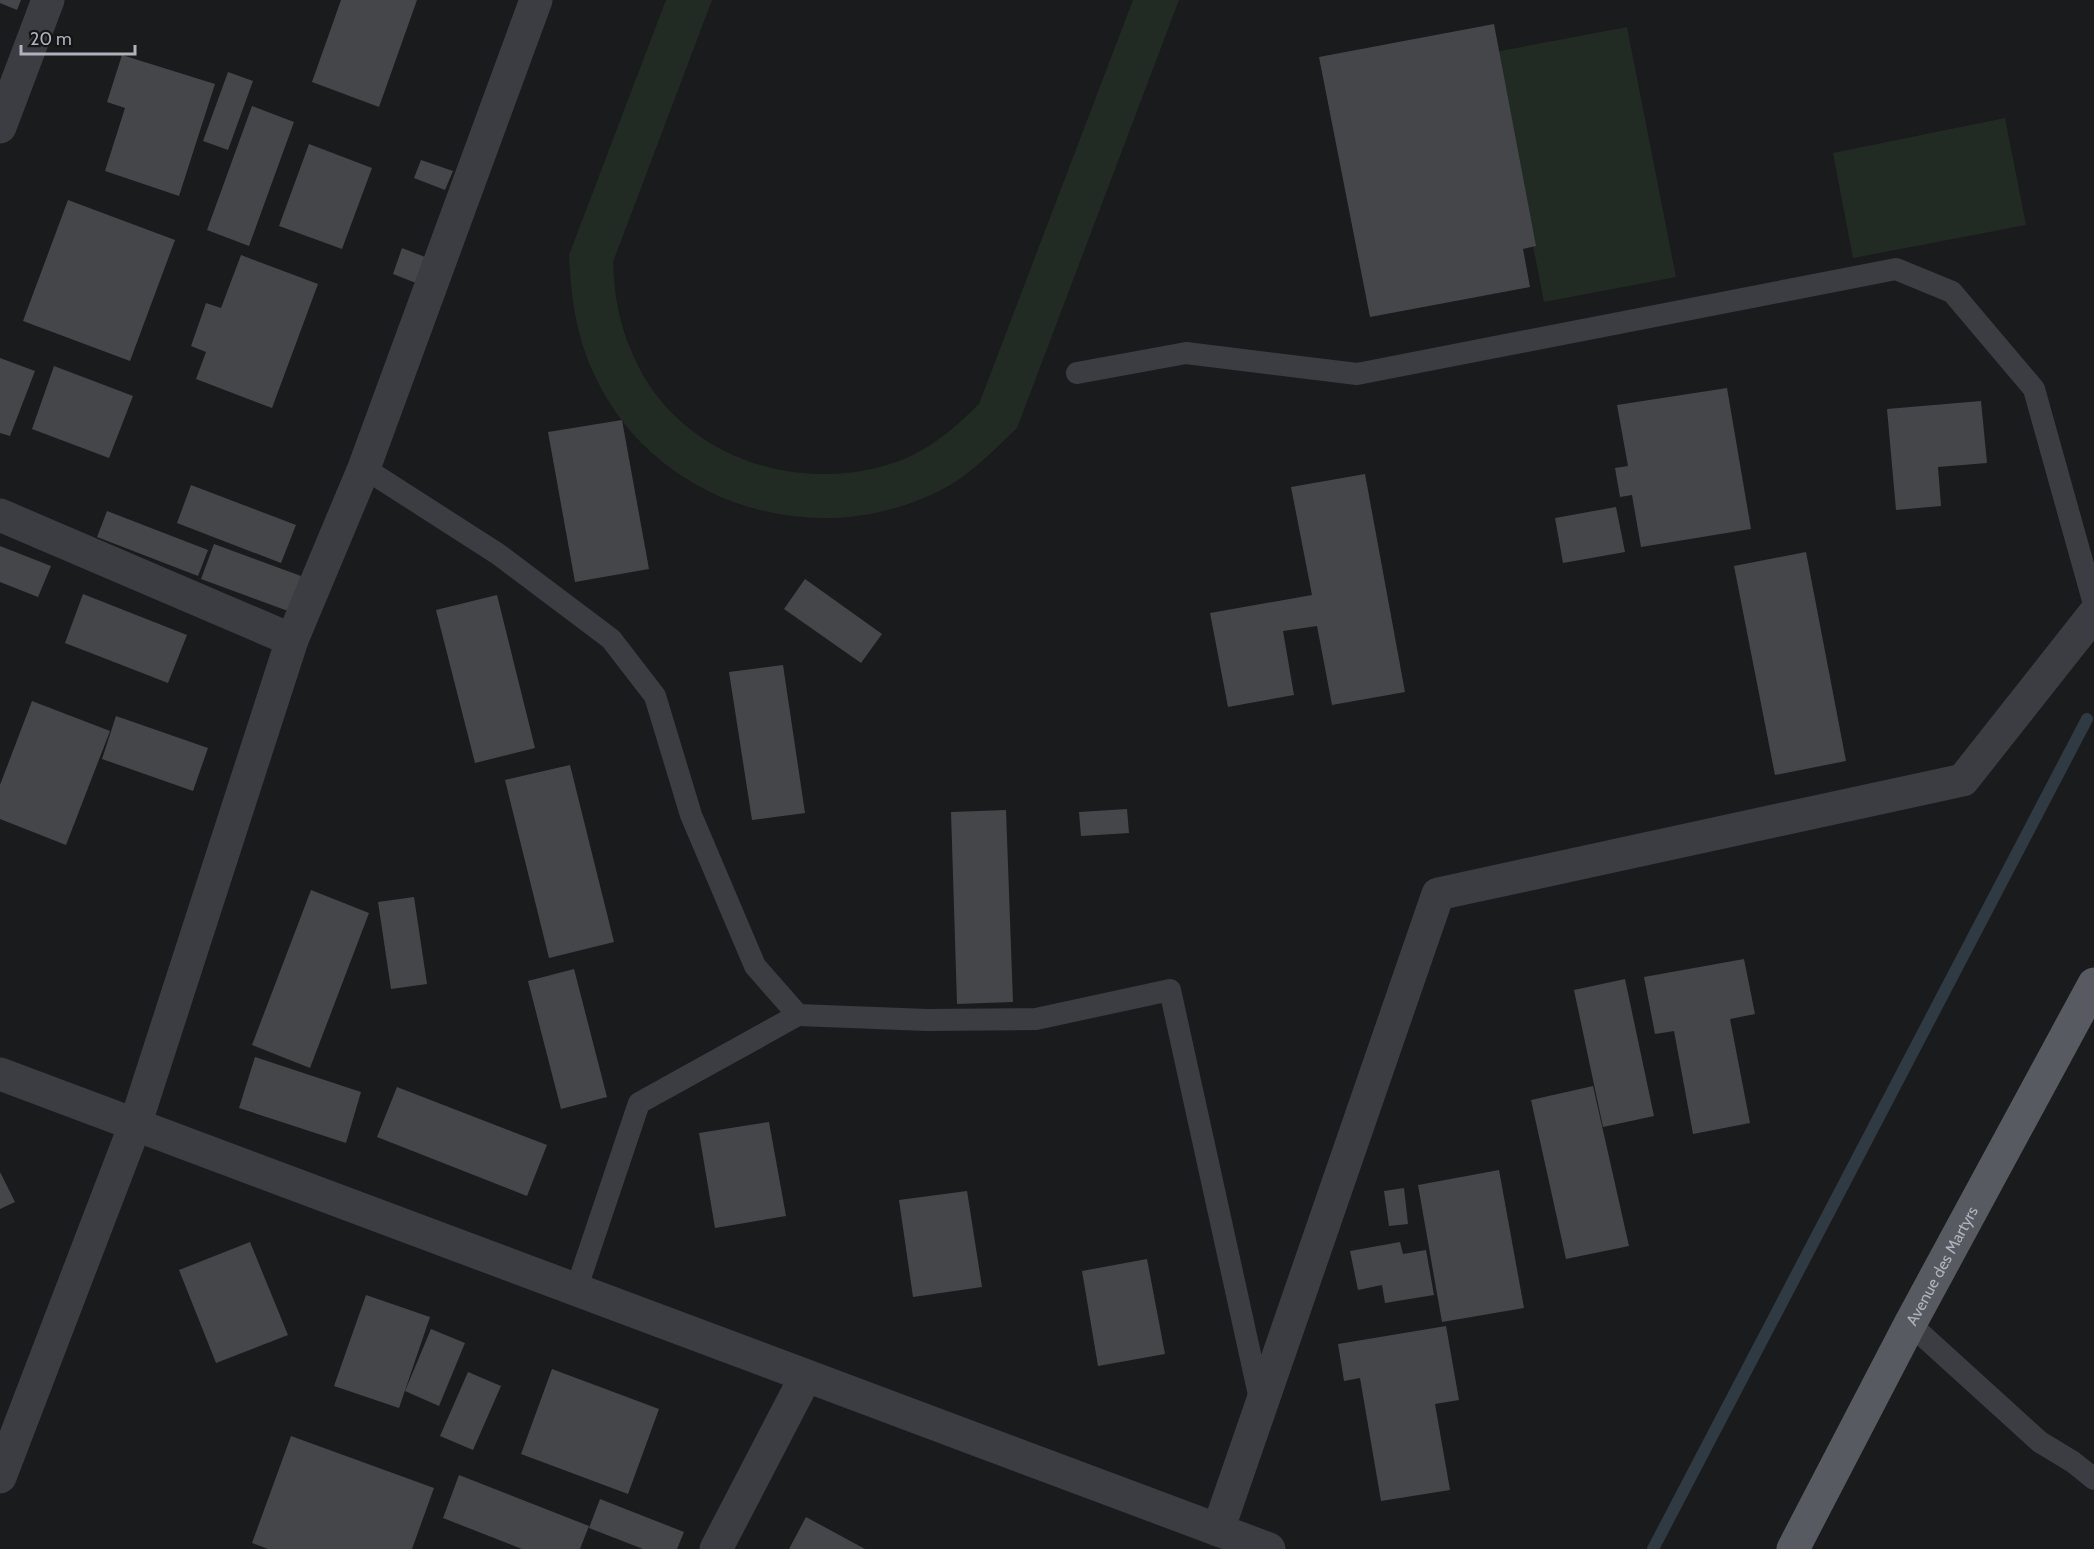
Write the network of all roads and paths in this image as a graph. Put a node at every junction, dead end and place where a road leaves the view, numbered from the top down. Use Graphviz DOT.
graph roads {
  1 [pos="48,0"];
  2 [pos="536,0"];
  3 [pos="0,127"];
  4 [pos="1077,374"];
  5 [pos="364,468"];
  6 [pos="0,515"];
  7 [pos="2094,604"];
  8 [pos="2094,614"];
  9 [pos="292,640"];
  10 [pos="2094,984"];
  11 [pos="798,1015"];
  12 [pos="0,1074"];
  13 [pos="135,1125"];
  14 [pos="576,1290"];
  15 [pos="1910,1324"];
  16 [pos="806,1376"];
  17 [pos="1260,1404"];
  18 [pos="2084,1466"];
  19 [pos="0,1477"];
  20 [pos="2094,1479"];
  21 [pos="1218,1530"];
  22 [pos="716,1549"];
  23 [pos="1269,1549"];
  24 [pos="1793,1549"];
  1 -- 3 [label="street"];
  2 -- 5 [label="street"];
  4 -- 7 [label="lane"];
  5 -- 9 [label="street"];
  5 -- 11 [label="lane"];
  6 -- 9 [label="street"];
  8 -- 17 [label="street"];
  9 -- 13 [label="street"];
  10 -- 15 [label="main road, Avenue des Martyrs"];
  11 -- 14 [label="lane"];
  11 -- 17 [label="lane"];
  12 -- 13 [label="street"];
  13 -- 14 [label="street"];
  13 -- 19 [label="street"];
  14 -- 16 [label="street"];
  15 -- 18 [label="lane"];
  15 -- 24 [label="main road, Avenue des Martyrs"];
  16 -- 21 [label="street"];
  16 -- 22 [label="street"];
  17 -- 21 [label="street"];
  18 -- 20 [label="lane"];
  21 -- 23 [label="street"];
}
